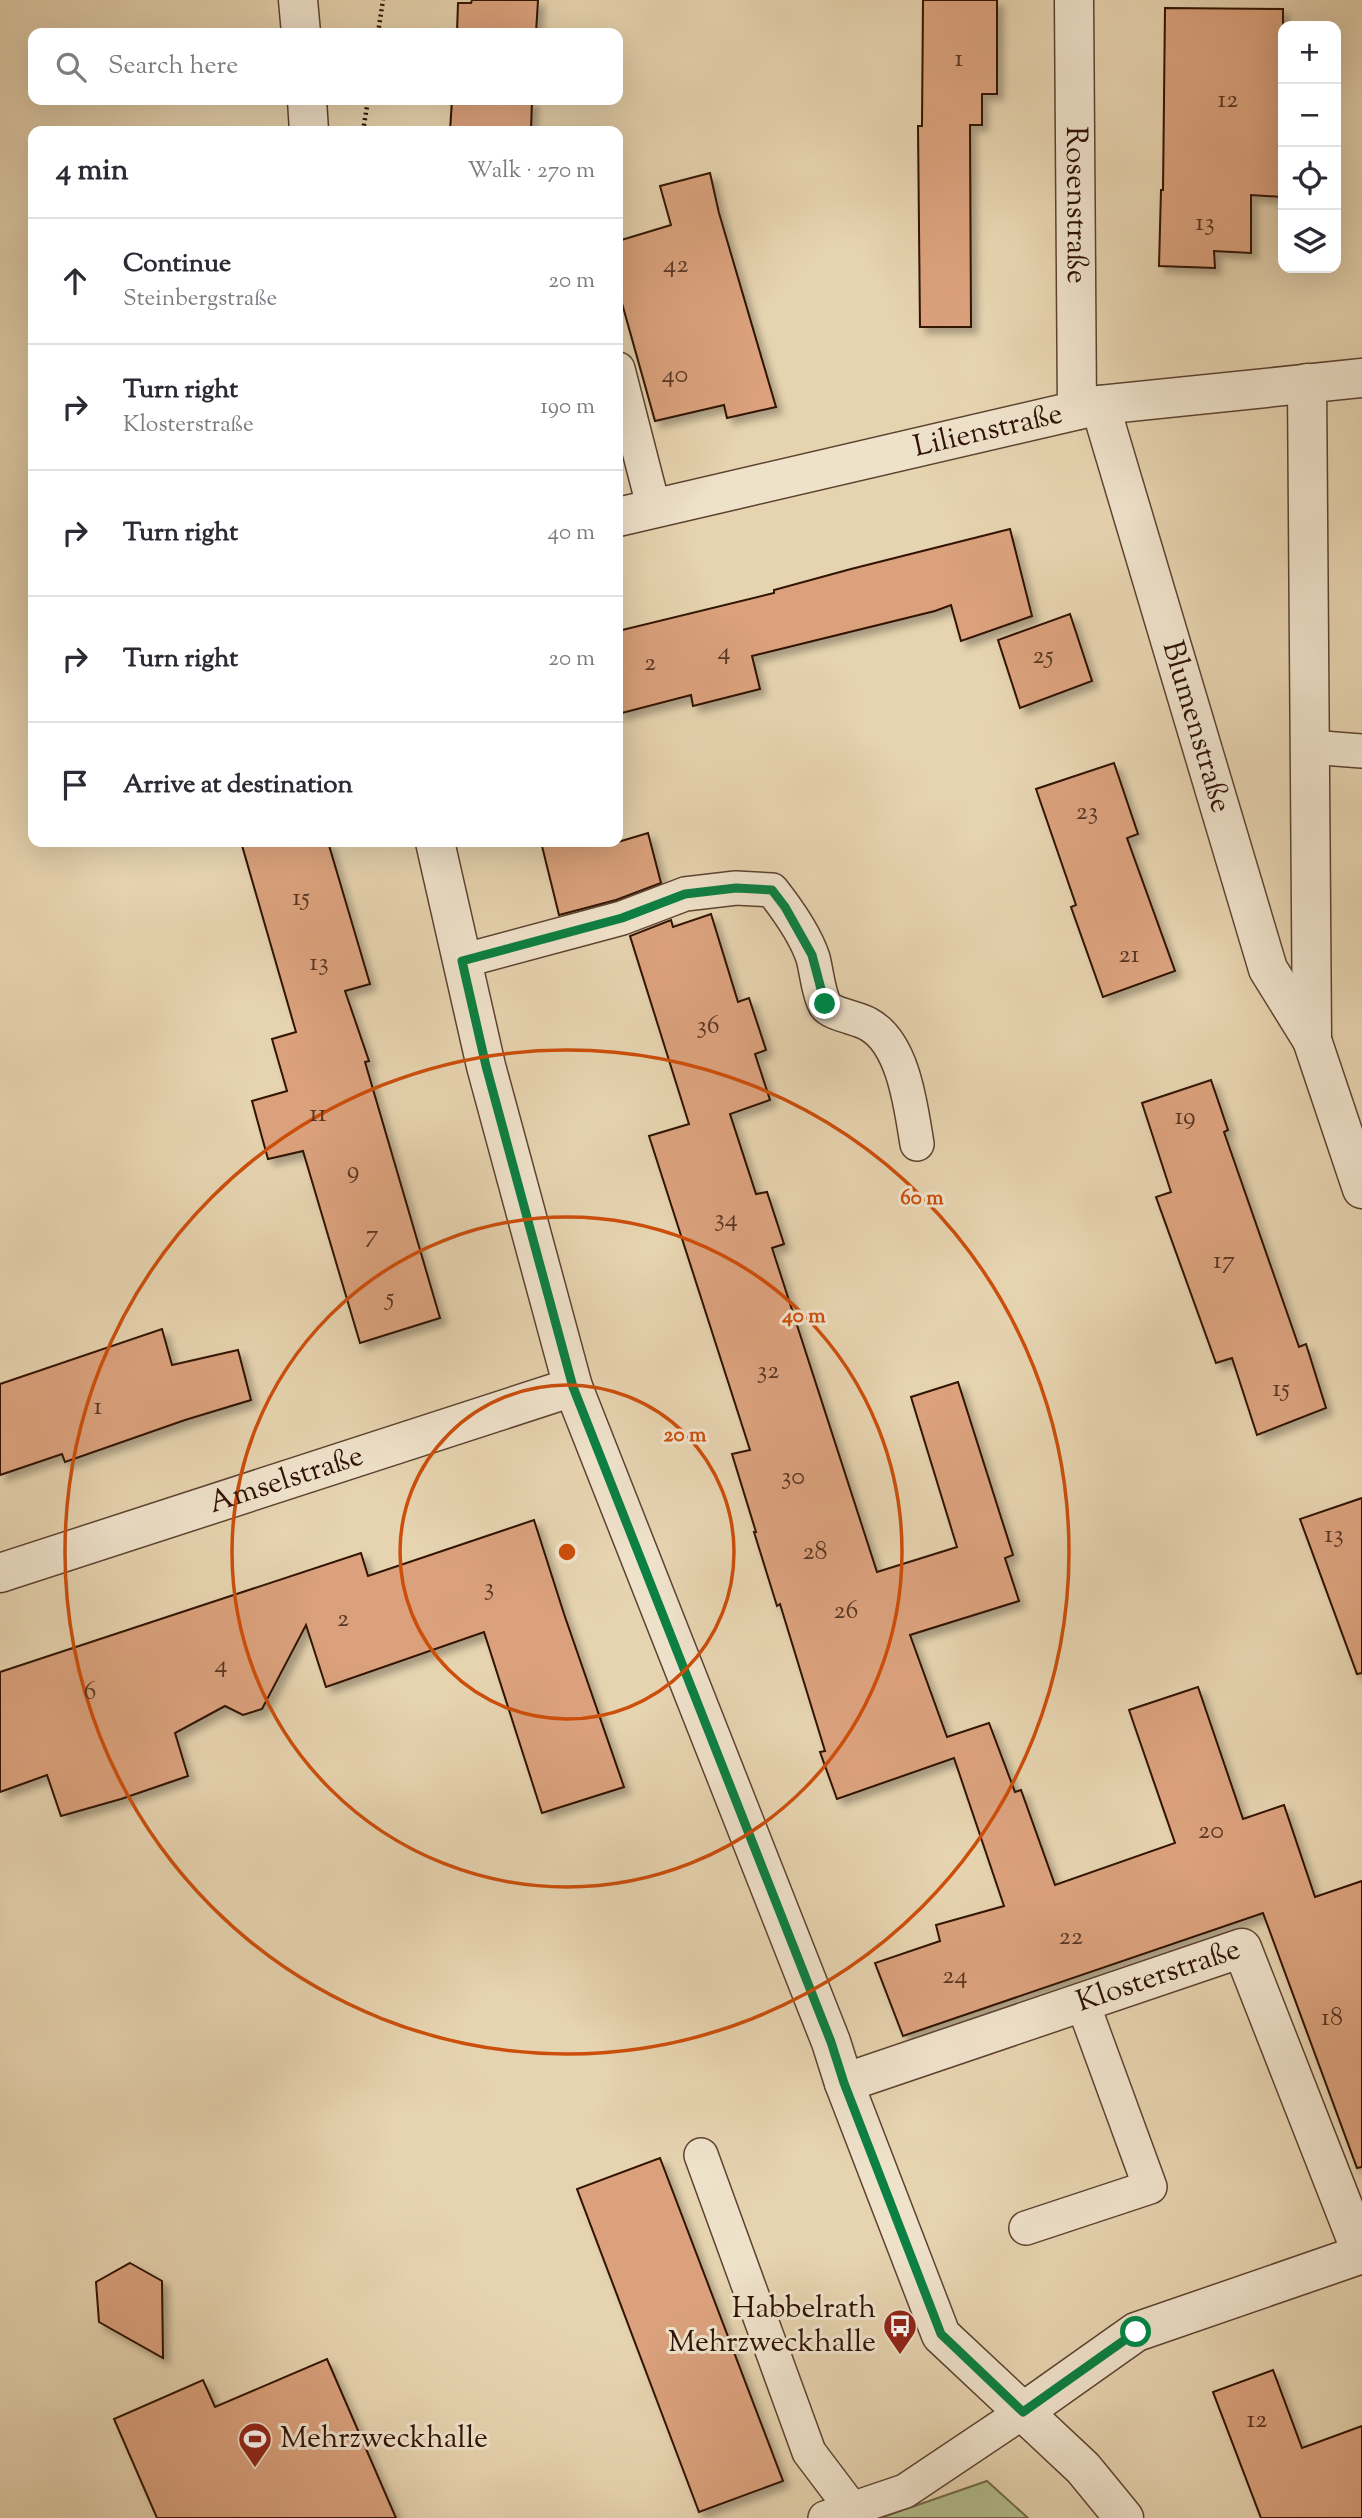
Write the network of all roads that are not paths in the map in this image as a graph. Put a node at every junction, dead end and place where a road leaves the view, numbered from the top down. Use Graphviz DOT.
graph roads {
  1 [pos="298,0"];
  2 [pos="1074,0"];
  3 [pos="301,28"];
  4 [pos="307,105"];
  5 [pos="309,126"];
  6 [pos="1362,378"];
  7 [pos="1307,383"];
  8 [pos="1089,407"];
  9 [pos="623,409"];
  10 [pos="636,513"];
  11 [pos="1310,747"];
  12 [pos="1362,751"];
  13 [pos="436,847"];
  14 [pos="462,961"];
  15 [pos="1312,1040"];
  16 [pos="917,1144"];
  17 [pos="1362,1189"];
  18 [pos="573,1387"];
  19 [pos="0,1573"];
  20 [pos="1083,2004"];
  21 [pos="844,2083"];
  22 [pos="701,2155"];
  23 [pos="1026,2228"];
  24 [pos="1362,2253"];
  25 [pos="1023,2412"];
  26 [pos="839,2513"];
  27 [pos="1124,2518"];
  1 -- 3 [label="street"];
  2 -- 8 [label="street, Rosenstraße"];
  4 -- 5 [label="street"];
  6 -- 7 [label="street, Lilienstraße"];
  7 -- 8 [label="street, Lilienstraße"];
  7 -- 11 [label="street, Blumenstraße"];
  8 -- 10 [label="street, Lilienstraße"];
  8 -- 15 [label="street, Blumenstraße"];
  9 -- 10 [label="lane"];
  11 -- 12 [label="lane"];
  11 -- 15 [label="street, Blumenstraße"];
  13 -- 14 [label="street"];
  14 -- 16 [label="lane"];
  14 -- 18 [label="street"];
  15 -- 17 [label="street, Blumenstraße"];
  18 -- 19 [label="street, Amselstraße"];
  18 -- 21 [label="street"];
  20 -- 21 [label="street, Klosterstraße"];
  20 -- 23 [label="lane"];
  20 -- 24 [label="street, Klosterstraße"];
  21 -- 25 [label="street"];
  22 -- 26 [label="lane"];
  24 -- 25 [label="street"];
  25 -- 26 [label="lane"];
  25 -- 27 [label="street"];
}
